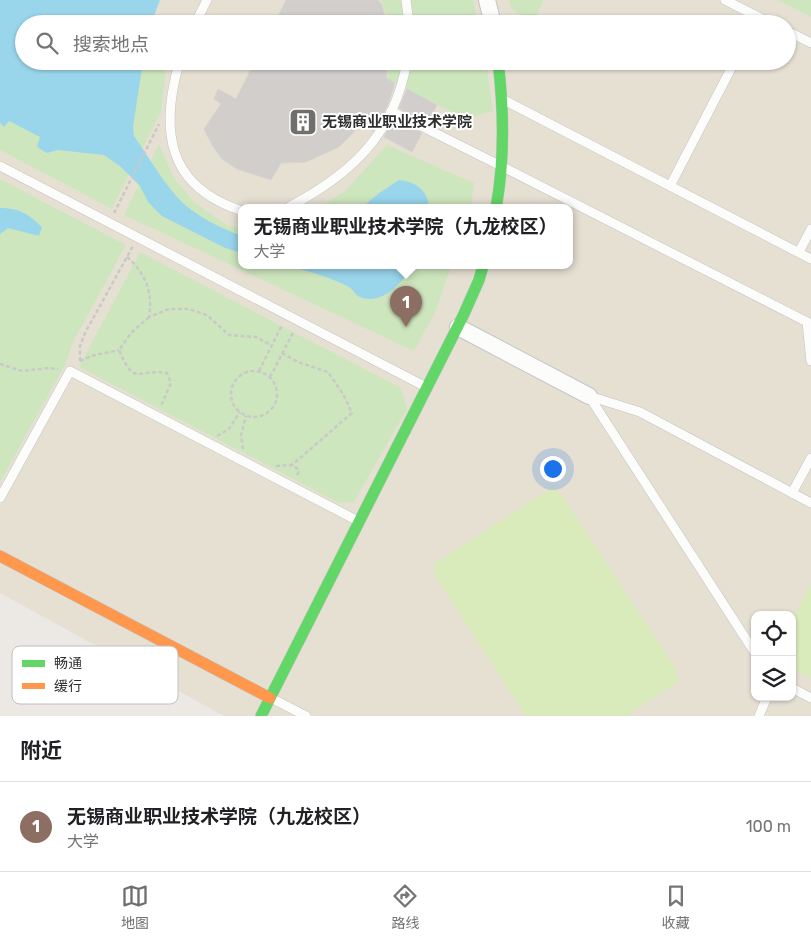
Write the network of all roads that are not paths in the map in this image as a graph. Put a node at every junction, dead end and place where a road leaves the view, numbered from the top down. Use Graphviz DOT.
graph roads {
  1 [pos="207,0"];
  2 [pos="406,0"];
  3 [pos="487,0"];
  4 [pos="725,0"];
  5 [pos="200,15"];
  6 [pos="408,15"];
  7 [pos="491,15"];
  8 [pos="749,15"];
  9 [pos="796,36"];
  10 [pos="811,43"];
  11 [pos="177,70"];
  12 [pos="406,70"];
  13 [pos="499,70"];
  14 [pos="730,70"];
  15 [pos="502,99"];
  16 [pos="391,112"];
  17 [pos="0,166"];
  18 [pos="503,167"];
  19 [pos="670,186"];
  20 [pos="294,204"];
  21 [pos="497,204"];
  22 [pos="238,210"];
  23 [pos="811,229"];
  24 [pos="799,252"];
  25 [pos="811,259"];
  26 [pos="482,269"];
  27 [pos="809,323"];
  28 [pos="458,327"];
  29 [pos="811,361"];
  30 [pos="427,387"];
  31 [pos="589,396"];
  32 [pos="811,458"];
  33 [pos="792,493"];
  34 [pos="0,498"];
  35 [pos="811,503"];
  36 [pos="359,522"];
  37 [pos="0,556"];
  38 [pos="171,646"];
  39 [pos="751,647"];
  40 [pos="178,650"];
  41 [pos="796,690"];
  42 [pos="270,698"];
  43 [pos="811,698"];
  44 [pos="765,701"];
  45 [pos="261,716"];
  46 [pos="306,716"];
  47 [pos="759,716"];
  1 -- 5 [label="lane"];
  2 -- 6 [label="lane"];
  3 -- 7 [label="street"];
  4 -- 8 [label="lane"];
  9 -- 10 [label="lane"];
  11 -- 22 [label="lane"];
  12 -- 16 [label="lane"];
  13 -- 15 [label="street"];
  14 -- 19 [label="lane"];
  15 -- 18 [label="street"];
  15 -- 19 [label="lane"];
  16 -- 18 [label="lane"];
  16 -- 20 [label="lane"];
  17 -- 30 [label="lane"];
  18 -- 21 [label="street"];
  18 -- 27 [label="lane"];
  19 -- 24 [label="lane"];
  23 -- 24 [label="lane"];
  24 -- 25 [label="lane"];
  26 -- 28 [label="street"];
  27 -- 29 [label="lane"];
  28 -- 30 [label="street"];
  28 -- 31 [label="street"];
  30 -- 36 [label="street"];
  31 -- 33 [label="lane"];
  31 -- 39 [label="lane"];
  32 -- 33 [label="lane"];
  33 -- 35 [label="lane"];
  34 -- 36 [label="lane"];
  36 -- 42 [label="street"];
  37 -- 38 [label="street"];
  40 -- 42 [label="street"];
  41 -- 43 [label="lane"];
  42 -- 45 [label="street"];
  42 -- 46 [label="lane"];
  44 -- 47 [label="lane"];
}
